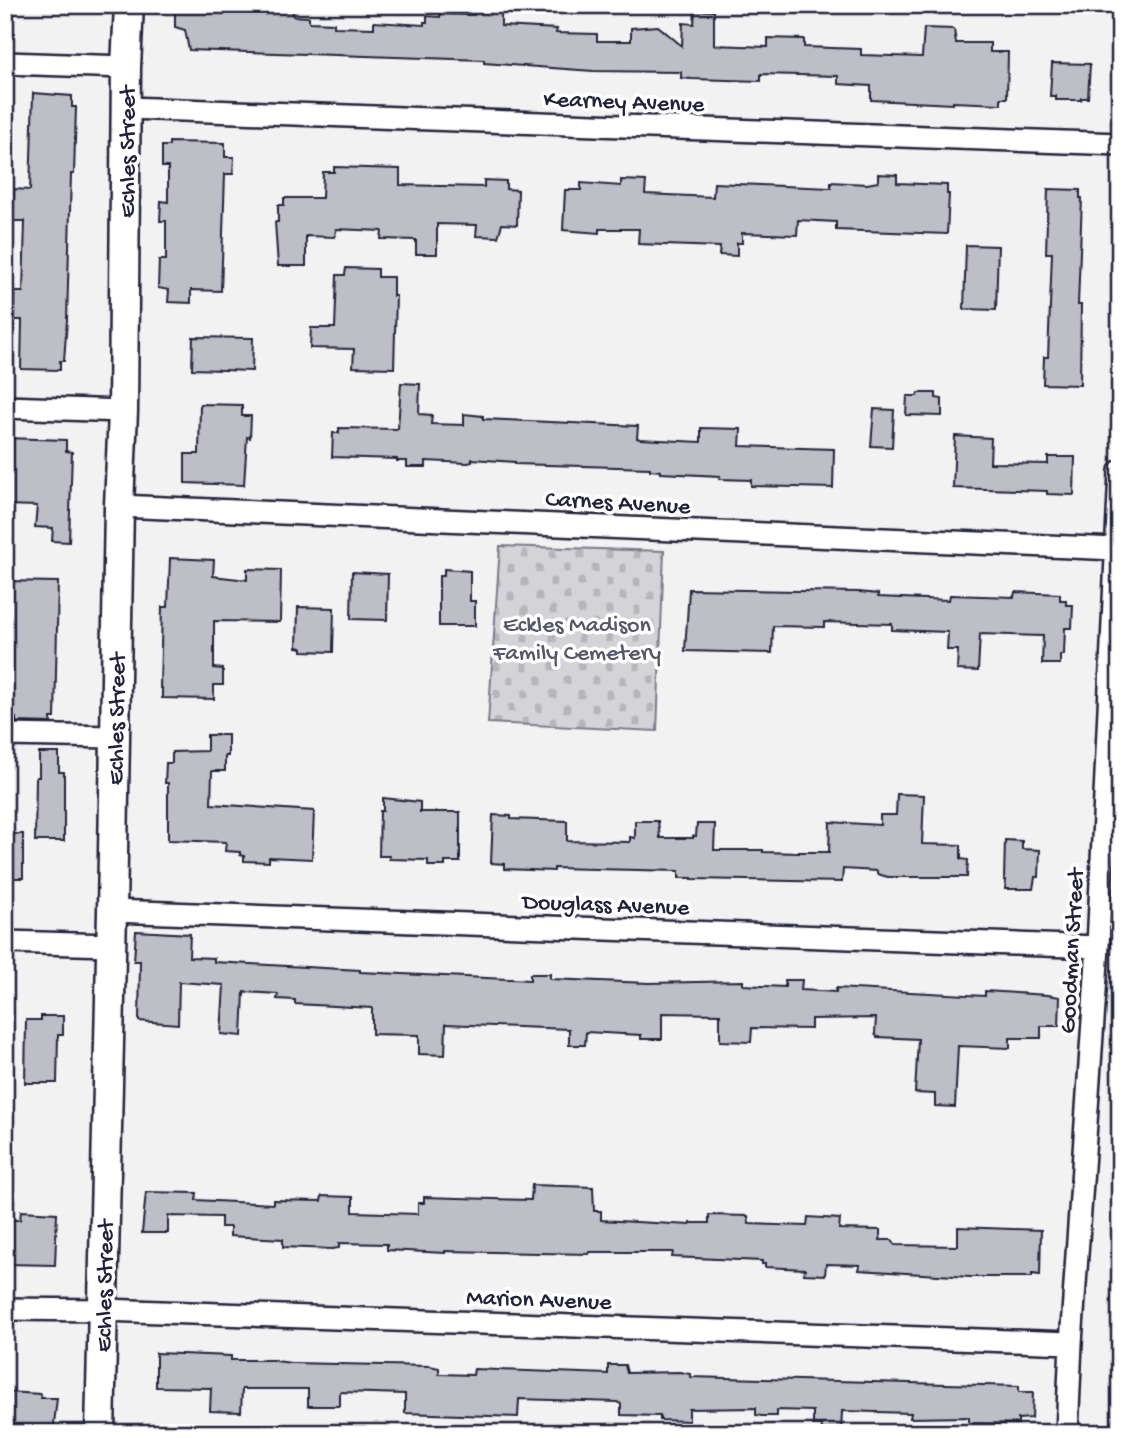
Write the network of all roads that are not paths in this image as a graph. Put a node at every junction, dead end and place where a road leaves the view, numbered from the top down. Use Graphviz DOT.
graph roads {
  1 [pos="129,5"];
  2 [pos="5,63"];
  3 [pos="125,67"];
  4 [pos="127,108"];
  5 [pos="1120,144"];
  6 [pos="5,407"];
  7 [pos="123,411"];
  8 [pos="1120,471"];
  9 [pos="119,506"];
  10 [pos="1116,549"];
  11 [pos="5,735"];
  12 [pos="115,737"];
  13 [pos="112,911"];
  14 [pos="5,942"];
  15 [pos="111,945"];
  16 [pos="1098,947"];
  17 [pos="5,1309"];
  18 [pos="103,1310"];
  19 [pos="1071,1343"];
  20 [pos="100,1433"];
  21 [pos="1067,1433"];
  1 -- 3 [label="street, Echles Street"];
  2 -- 3 [label="street"];
  3 -- 4 [label="street, Echles Street"];
  4 -- 5 [label="street, Kearney Avenue"];
  4 -- 7 [label="street, Echles Street"];
  6 -- 7 [label="street"];
  7 -- 9 [label="street, Echles Street"];
  8 -- 10 [label="street, Goodman Street"];
  9 -- 10 [label="street, Carnes Avenue"];
  9 -- 12 [label="street, Echles Street"];
  10 -- 16 [label="street, Goodman Street"];
  11 -- 12 [label="street"];
  12 -- 13 [label="street, Echles Street"];
  13 -- 15 [label="street, Echles Street"];
  13 -- 16 [label="street, Douglass Avenue"];
  14 -- 15 [label="street"];
  15 -- 18 [label="street, Echles Street"];
  16 -- 19 [label="street, Goodman Street"];
  17 -- 18 [label="street, Marion Avenue"];
  18 -- 19 [label="street, Marion Avenue"];
  18 -- 20 [label="street, Echles Street"];
  19 -- 21 [label="street, Goodman Street"];
}
